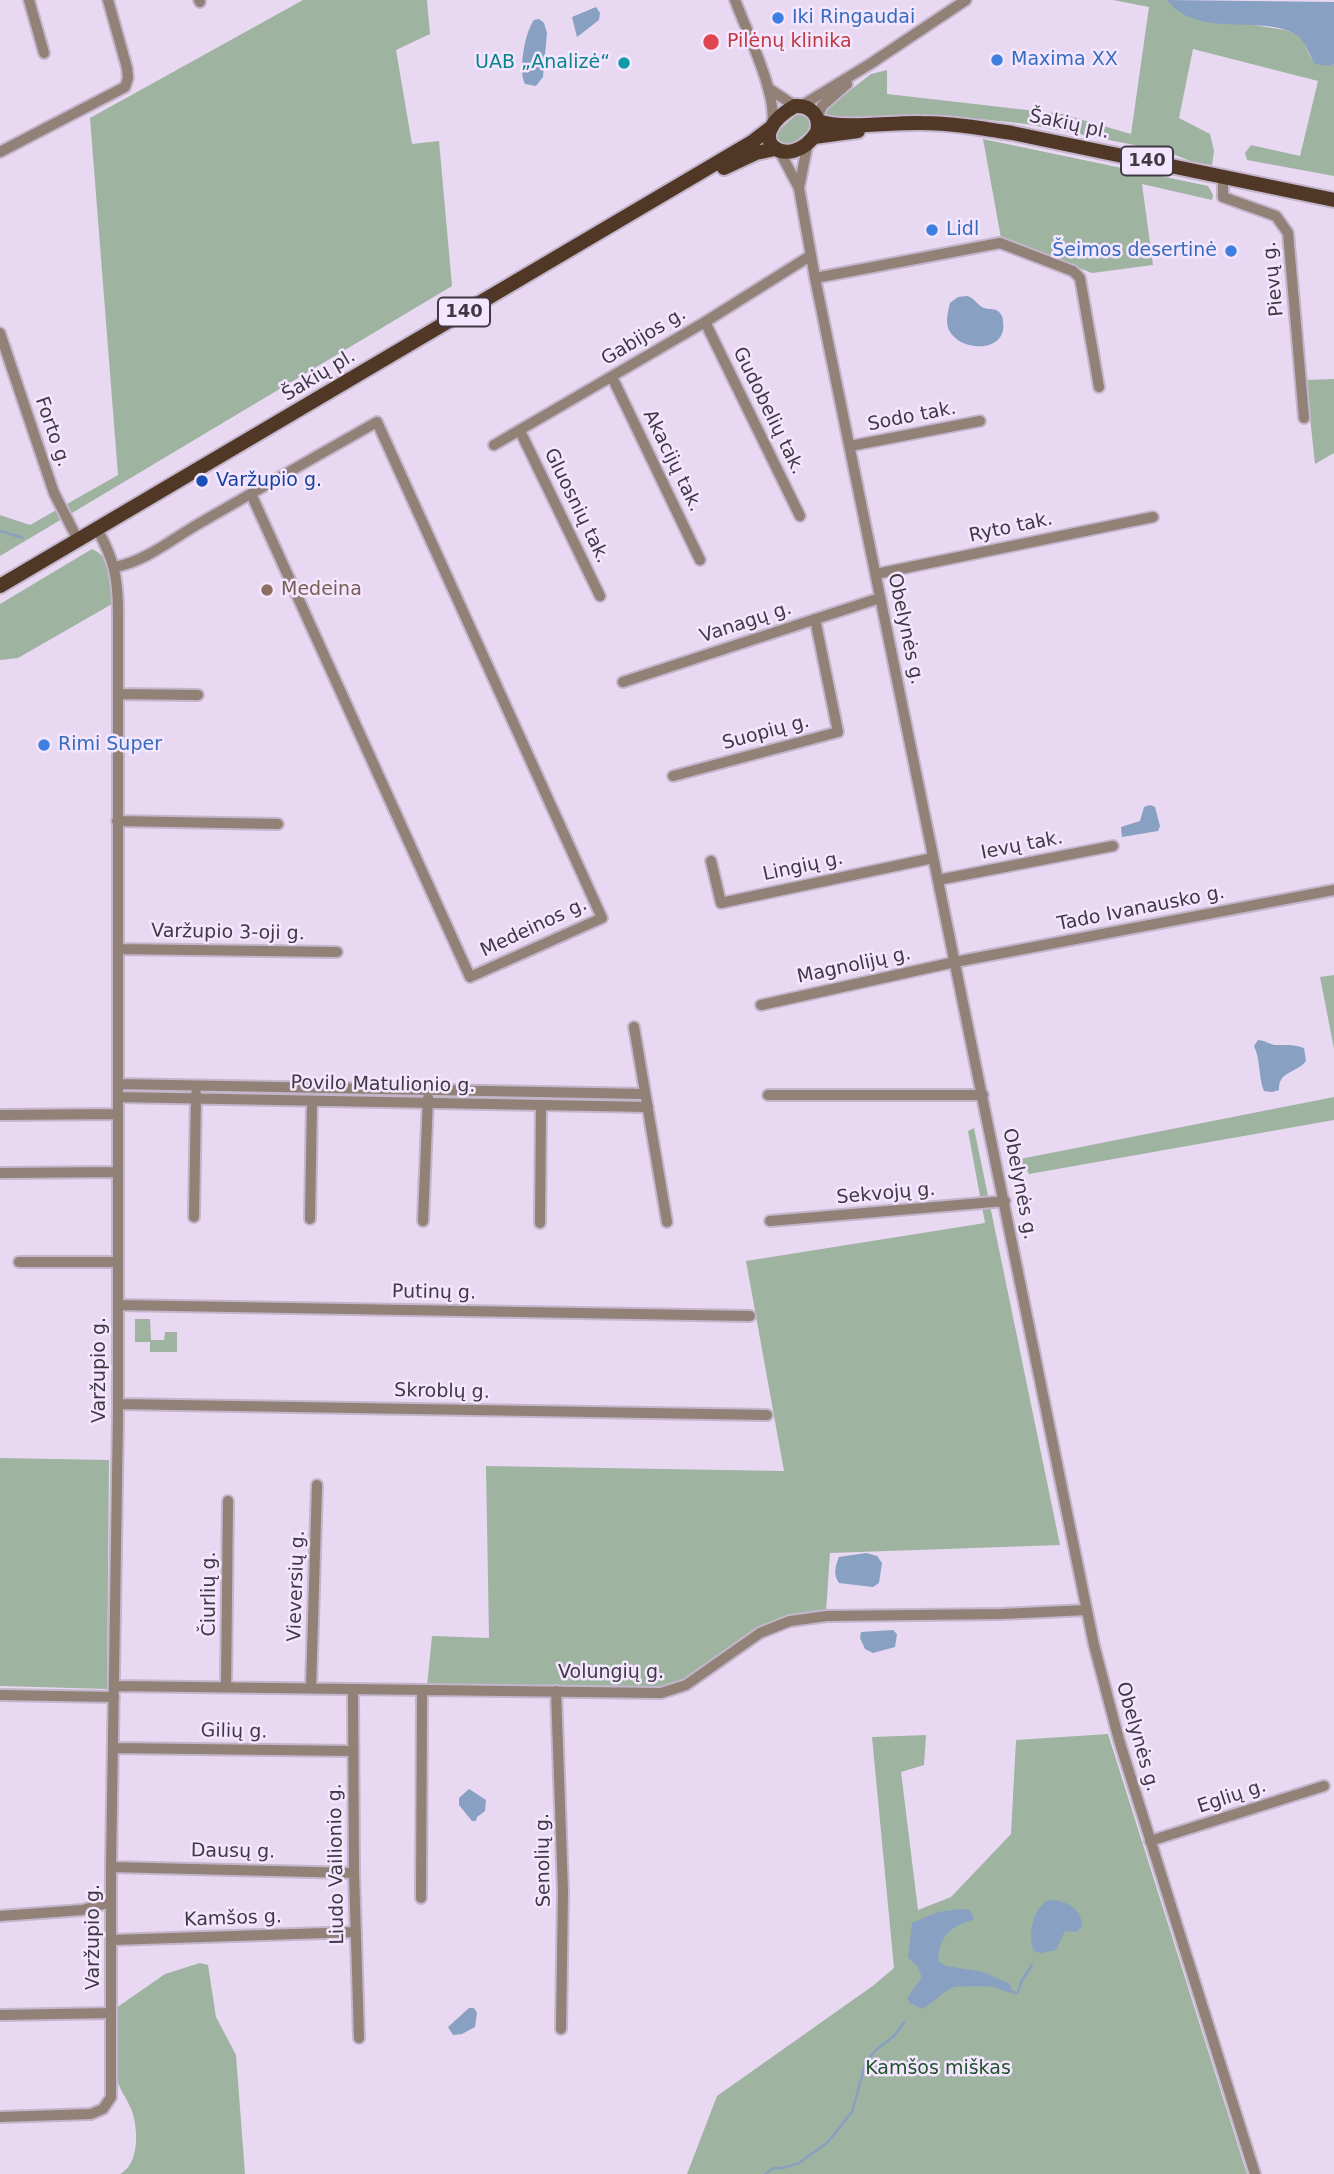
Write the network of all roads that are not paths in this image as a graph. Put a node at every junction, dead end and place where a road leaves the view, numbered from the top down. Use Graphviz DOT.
graph roads {
  1 [pos="29,0"];
  2 [pos="108,0"];
  3 [pos="735,0"];
  4 [pos="965,0"];
  5 [pos="44,53"];
  6 [pos="870,64"];
  7 [pos="768,88"];
  8 [pos="798,106"];
  9 [pos="818,119"];
  10 [pos="919,122"];
  11 [pos="771,126"];
  12 [pos="811,140"];
  13 [pos="778,151"];
  14 [pos="0,152"];
  15 [pos="1223,177"];
  16 [pos="799,188"];
  17 [pos="657,198"];
  18 [pos="1334,200"];
  19 [pos="810,256"];
  20 [pos="815,278"];
  21 [pos="705,322"];
  22 [pos="0,333"];
  23 [pos="612,377"];
  24 [pos="1099,387"];
  25 [pos="1304,418"];
  26 [pos="981,421"];
  27 [pos="520,431"];
  28 [pos="494,445"];
  29 [pos="850,446"];
  30 [pos="251,494"];
  31 [pos="800,516"];
  32 [pos="1153,517"];
  33 [pos="97,528"];
  34 [pos="78,540"];
  35 [pos="700,560"];
  36 [pos="115,567"];
  37 [pos="876,574"];
  38 [pos="0,586"];
  39 [pos="600,596"];
  40 [pos="880,598"];
  41 [pos="815,619"];
  42 [pos="623,682"];
  43 [pos="118,694"];
  44 [pos="198,695"];
  45 [pos="673,776"];
  46 [pos="117,821"];
  47 [pos="278,824"];
  48 [pos="1112,846"];
  49 [pos="933,858"];
  50 [pos="711,861"];
  51 [pos="938,880"];
  52 [pos="1334,890"];
  53 [pos="118,949"];
  54 [pos="337,953"];
  55 [pos="955,962"];
  56 [pos="761,1005"];
  57 [pos="634,1027"];
  58 [pos="118,1084"];
  59 [pos="197,1086"];
  60 [pos="428,1090"];
  61 [pos="645,1094"];
  62 [pos="768,1095"];
  63 [pos="983,1095"];
  64 [pos="118,1097"];
  65 [pos="196,1099"];
  66 [pos="312,1101"];
  67 [pos="428,1103"];
  68 [pos="541,1105"];
  69 [pos="648,1107"];
  70 [pos="118,1114"];
  71 [pos="0,1115"];
  72 [pos="1,1172"];
  73 [pos="118,1172"];
  74 [pos="1005,1201"];
  75 [pos="194,1217"];
  76 [pos="310,1219"];
  77 [pos="423,1221"];
  78 [pos="770,1221"];
  79 [pos="667,1222"];
  80 [pos="540,1223"];
  81 [pos="19,1262"];
  82 [pos="118,1262"];
  83 [pos="118,1305"];
  84 [pos="750,1316"];
  85 [pos="118,1404"];
  86 [pos="767,1415"];
  87 [pos="317,1485"];
  88 [pos="228,1501"];
  89 [pos="1087,1610"];
  90 [pos="226,1687"];
  91 [pos="311,1688"];
  92 [pos="353,1689"];
  93 [pos="422,1690"];
  94 [pos="115,1691"];
  95 [pos="556,1691"];
  96 [pos="0,1695"];
  97 [pos="114,1748"];
  98 [pos="353,1751"];
  99 [pos="1324,1786"];
  100 [pos="1150,1841"];
  101 [pos="111,1867"];
  102 [pos="354,1873"];
  103 [pos="422,1898"];
  104 [pos="111,1902"];
  105 [pos="0,1916"];
  106 [pos="356,1932"];
  107 [pos="111,1940"];
  108 [pos="111,2013"];
  109 [pos="0,2015"];
  110 [pos="561,2029"];
  111 [pos="359,2038"];
  112 [pos="0,2117"];
  113 [pos="1255,2174"];
  1 -- 5 [label="street"];
  2 -- 14 [label="street"];
  3 -- 7 [label="street"];
  4 -- 6 [label="street"];
  6 -- 8 [label="street"];
  6 -- 9 [label="street"];
  7 -- 8 [label="street"];
  7 -- 11 [label="street"];
  8 -- 9 [label="main road"];
  8 -- 11 [label="main road, 140"];
  9 -- 10 [label="main road, Šakių pl. / 140"];
  9 -- 12 [label="main road"];
  10 -- 12 [label="main road, Šakių pl. / 140"];
  10 -- 15 [label="main road, Šakių pl. / 140"];
  11 -- 13 [label="main road"];
  11 -- 17 [label="main road, Šakių pl. / 140"];
  12 -- 13 [label="main road, 140"];
  12 -- 16 [label="street, Obelynės g."];
  13 -- 16 [label="street, Obelynės g."];
  13 -- 17 [label="main road, Šakių pl. / 140"];
  15 -- 18 [label="main road, Šakių pl. / 140"];
  15 -- 25 [label="street, Pievų g."];
  16 -- 19 [label="street, Obelynės g."];
  17 -- 33 [label="main road, Šakių pl. / 140"];
  19 -- 20 [label="street, Obelynės g."];
  19 -- 21 [label="street, Gabijos g."];
  20 -- 24 [label="street"];
  20 -- 29 [label="street, Obelynės g."];
  21 -- 23 [label="street, Gabijos g."];
  21 -- 31 [label="street, Gudobelių tak."];
  22 -- 34 [label="street, Forto g."];
  23 -- 27 [label="street, Gabijos g."];
  23 -- 35 [label="street, Akacijų tak."];
  26 -- 29 [label="street, Sodo tak."];
  27 -- 28 [label="street, Gabijos g."];
  27 -- 39 [label="street, Gluosnių tak."];
  29 -- 37 [label="street, Obelynės g."];
  30 -- 30 [label="street, Medeinos g."];
  30 -- 36 [label="street"];
  32 -- 37 [label="street, Ryto tak."];
  33 -- 34 [label="main road, Šakių pl. / 140"];
  33 -- 36 [label="street, Varžupio g."];
  34 -- 38 [label="main road, Šakių pl. / 140"];
  36 -- 43 [label="street, Varžupio g."];
  37 -- 40 [label="street, Obelynės g."];
  40 -- 41 [label="street, Vanagų g."];
  40 -- 49 [label="street, Obelynės g."];
  41 -- 42 [label="street, Vanagų g."];
  41 -- 45 [label="street, Suopių g."];
  43 -- 44 [label="street"];
  43 -- 46 [label="street, Varžupio g."];
  46 -- 47 [label="street"];
  46 -- 53 [label="street, Varžupio g."];
  48 -- 51 [label="street, Ievų tak."];
  49 -- 50 [label="street, Lingių g."];
  49 -- 51 [label="street, Obelynės g."];
  51 -- 55 [label="street, Obelynės g."];
  52 -- 55 [label="street, Tado Ivanausko g."];
  53 -- 54 [label="street, Varžupio 3-oji g."];
  53 -- 58 [label="street, Varžupio g."];
  55 -- 56 [label="street, Magnolijų g."];
  55 -- 63 [label="street, Obelynės g."];
  57 -- 61 [label="street"];
  58 -- 59 [label="street, Povilo Matulionio g."];
  58 -- 64 [label="street, Varžupio g."];
  59 -- 60 [label="street, Povilo Matulionio g."];
  59 -- 65 [label="street"];
  60 -- 61 [label="street, Povilo Matulionio g."];
  60 -- 67 [label="street"];
  61 -- 69 [label="street"];
  62 -- 63 [label="street"];
  63 -- 74 [label="street, Obelynės g."];
  64 -- 65 [label="street, Povilo Matulionio g."];
  64 -- 70 [label="street, Varžupio g."];
  65 -- 66 [label="street, Povilo Matulionio g."];
  65 -- 75 [label="street"];
  66 -- 67 [label="street, Povilo Matulionio g."];
  66 -- 76 [label="street"];
  67 -- 68 [label="street, Povilo Matulionio g."];
  67 -- 77 [label="street"];
  68 -- 69 [label="street, Povilo Matulionio g."];
  68 -- 80 [label="street"];
  69 -- 79 [label="street"];
  70 -- 71 [label="street"];
  70 -- 73 [label="street, Varžupio g."];
  72 -- 73 [label="street"];
  73 -- 82 [label="street, Varžupio g."];
  74 -- 78 [label="street, Sekvojų g."];
  74 -- 89 [label="street, Obelynės g."];
  81 -- 82 [label="street"];
  82 -- 83 [label="street, Varžupio g."];
  83 -- 84 [label="street, Putinų g."];
  83 -- 85 [label="street, Varžupio g."];
  85 -- 86 [label="street, Skroblų g."];
  85 -- 94 [label="street, Varžupio g."];
  87 -- 91 [label="street, Vieversių g."];
  88 -- 90 [label="street, Čiurlių g."];
  89 -- 95 [label="street, Volungių g."];
  89 -- 100 [label="street, Obelynės g."];
  90 -- 91 [label="street, Volungių g."];
  90 -- 94 [label="street, Volungių g."];
  91 -- 92 [label="street, Volungių g."];
  92 -- 93 [label="street, Volungių g."];
  92 -- 98 [label="street, Liudo Vailionio g."];
  93 -- 95 [label="street, Volungių g."];
  93 -- 103 [label="street"];
  94 -- 96 [label="street, Volungių g."];
  94 -- 97 [label="street, Varžupio g."];
  95 -- 110 [label="street, Senolių g."];
  97 -- 98 [label="street, Gilių g."];
  97 -- 101 [label="street, Varžupio g."];
  98 -- 102 [label="street, Liudo Vailionio g."];
  99 -- 100 [label="street, Eglių g."];
  100 -- 113 [label="street, Obelynės g."];
  101 -- 102 [label="street, Dausų g."];
  101 -- 104 [label="street, Varžupio g."];
  102 -- 106 [label="street, Liudo Vailionio g."];
  104 -- 105 [label="street"];
  104 -- 107 [label="street, Varžupio g."];
  106 -- 107 [label="street, Kamšos g."];
  106 -- 111 [label="street, Liudo Vailionio g."];
  107 -- 108 [label="street, Varžupio g."];
  108 -- 109 [label="street"];
  108 -- 112 [label="street, Varžupio g."];
}
